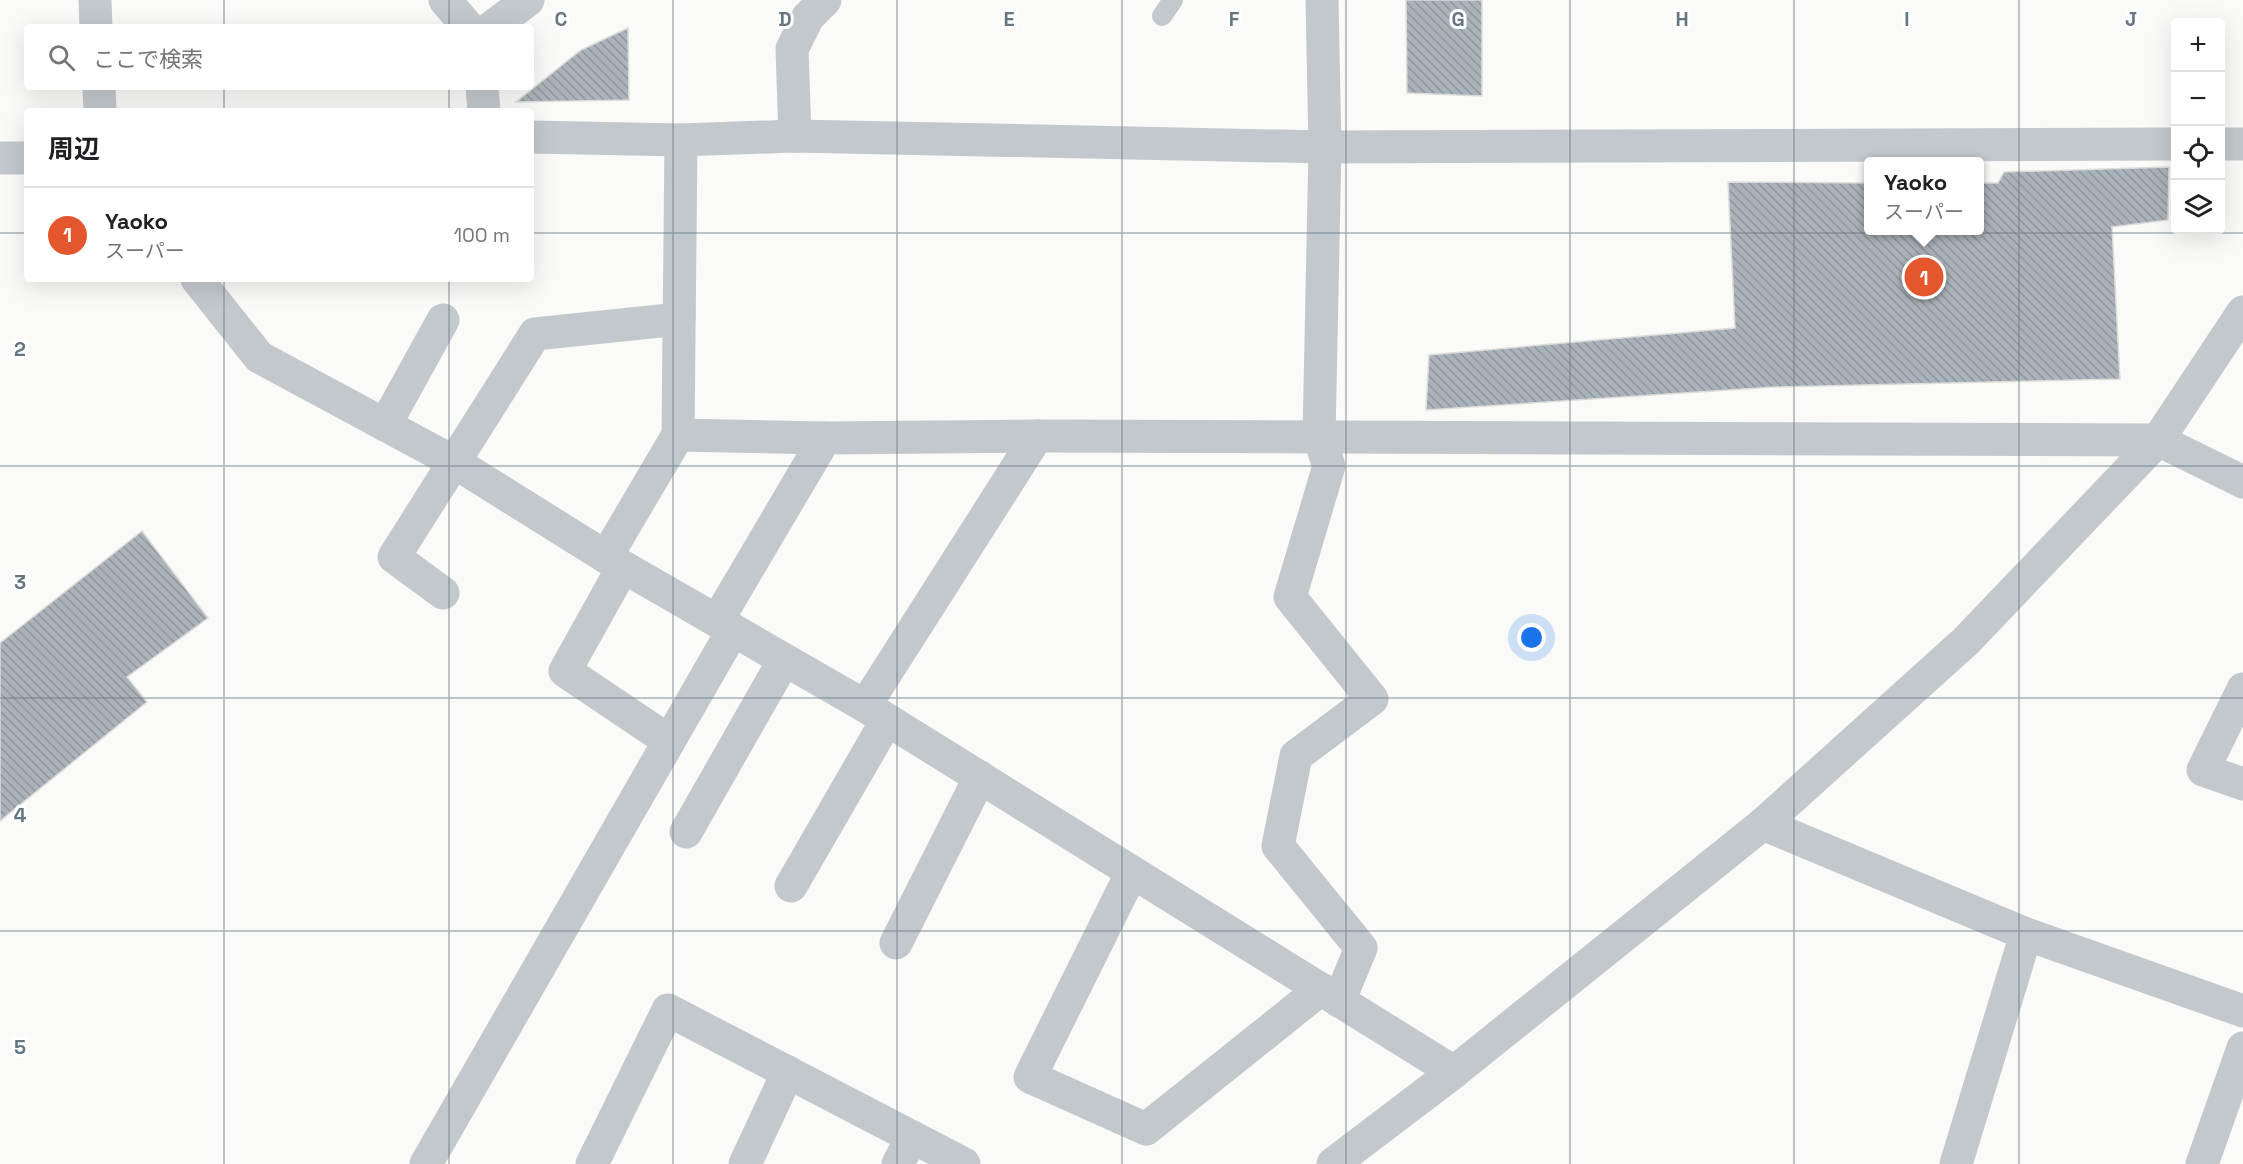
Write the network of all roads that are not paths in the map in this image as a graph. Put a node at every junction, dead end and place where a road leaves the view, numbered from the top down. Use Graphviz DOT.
graph roads {
  1 [pos="95,0"];
  2 [pos="445,0"];
  3 [pos="528,0"];
  4 [pos="825,0"];
  5 [pos="1173,0"];
  6 [pos="1322,1"];
  7 [pos="1162,16"];
  8 [pos="96,24"];
  9 [pos="465,24"];
  10 [pos="496,24"];
  11 [pos="99,90"];
  12 [pos="482,90"];
  13 [pos="100,108"];
  14 [pos="484,108"];
  15 [pos="795,136"];
  16 [pos="534,138"];
  17 [pos="681,140"];
  18 [pos="2171,144"];
  19 [pos="2225,144"];
  20 [pos="2243,144"];
  21 [pos="1324,147"];
  22 [pos="0,158"];
  23 [pos="24,158"];
  24 [pos="199,282"];
  25 [pos="2243,312"];
  26 [pos="679,319"];
  27 [pos="443,320"];
  28 [pos="385,425"];
  29 [pos="678,435"];
  30 [pos="1037,436"];
  31 [pos="1319,437"];
  32 [pos="825,438"];
  33 [pos="2158,440"];
  34 [pos="454,462"];
  35 [pos="2243,482"];
  36 [pos="614,562"];
  37 [pos="443,593"];
  38 [pos="725,625"];
  39 [pos="784,660"];
  40 [pos="2243,689"];
  41 [pos="876,713"];
  42 [pos="669,741"];
  43 [pos="980,777"];
  44 [pos="2243,784"];
  45 [pos="1763,824"];
  46 [pos="686,832"];
  47 [pos="1132,872"];
  48 [pos="791,886"];
  49 [pos="2026,934"];
  50 [pos="896,944"];
  51 [pos="1330,995"];
  52 [pos="2243,1011"];
  53 [pos="2243,1048"];
  54 [pos="788,1072"];
  55 [pos="1454,1072"];
  56 [pos="905,1150"];
  57 [pos="426,1164"];
  58 [pos="592,1164"];
  59 [pos="745,1164"];
  60 [pos="964,1164"];
  61 [pos="1334,1164"];
  62 [pos="1956,1164"];
  63 [pos="2202,1164"];
  1 -- 8 [label="street"];
  2 -- 9 [label="street"];
  3 -- 10 [label="street"];
  4 -- 15 [label="street"];
  5 -- 7 [label="lane"];
  6 -- 21 [label="street"];
  11 -- 13 [label="street"];
  12 -- 14 [label="street"];
  15 -- 17 [label="street"];
  15 -- 21 [label="street"];
  16 -- 17 [label="street"];
  17 -- 26 [label="street"];
  18 -- 21 [label="street"];
  19 -- 20 [label="street"];
  21 -- 31 [label="street"];
  22 -- 23 [label="street"];
  24 -- 28 [label="street"];
  25 -- 33 [label="street"];
  26 -- 29 [label="street"];
  26 -- 34 [label="street"];
  27 -- 28 [label="street"];
  28 -- 34 [label="street"];
  29 -- 32 [label="street"];
  29 -- 36 [label="street"];
  30 -- 31 [label="street"];
  30 -- 32 [label="street"];
  30 -- 41 [label="street"];
  31 -- 33 [label="street"];
  31 -- 51 [label="street"];
  32 -- 38 [label="street"];
  33 -- 35 [label="street"];
  33 -- 45 [label="street"];
  34 -- 36 [label="street"];
  34 -- 37 [label="street"];
  36 -- 38 [label="street"];
  36 -- 42 [label="street"];
  38 -- 39 [label="street"];
  38 -- 42 [label="street"];
  39 -- 41 [label="street"];
  39 -- 46 [label="street"];
  40 -- 44 [label="street"];
  41 -- 43 [label="street"];
  41 -- 48 [label="street"];
  42 -- 57 [label="street"];
  43 -- 47 [label="street"];
  43 -- 50 [label="street"];
  45 -- 49 [label="street"];
  45 -- 55 [label="street"];
  47 -- 51 [label="street"];
  47 -- 51 [label="street"];
  49 -- 52 [label="street"];
  49 -- 62 [label="street"];
  51 -- 55 [label="street"];
  53 -- 63 [label="street"];
  54 -- 56 [label="street"];
  54 -- 58 [label="street"];
  54 -- 59 [label="street"];
  55 -- 61 [label="street"];
  56 -- 60 [label="street"];
}
